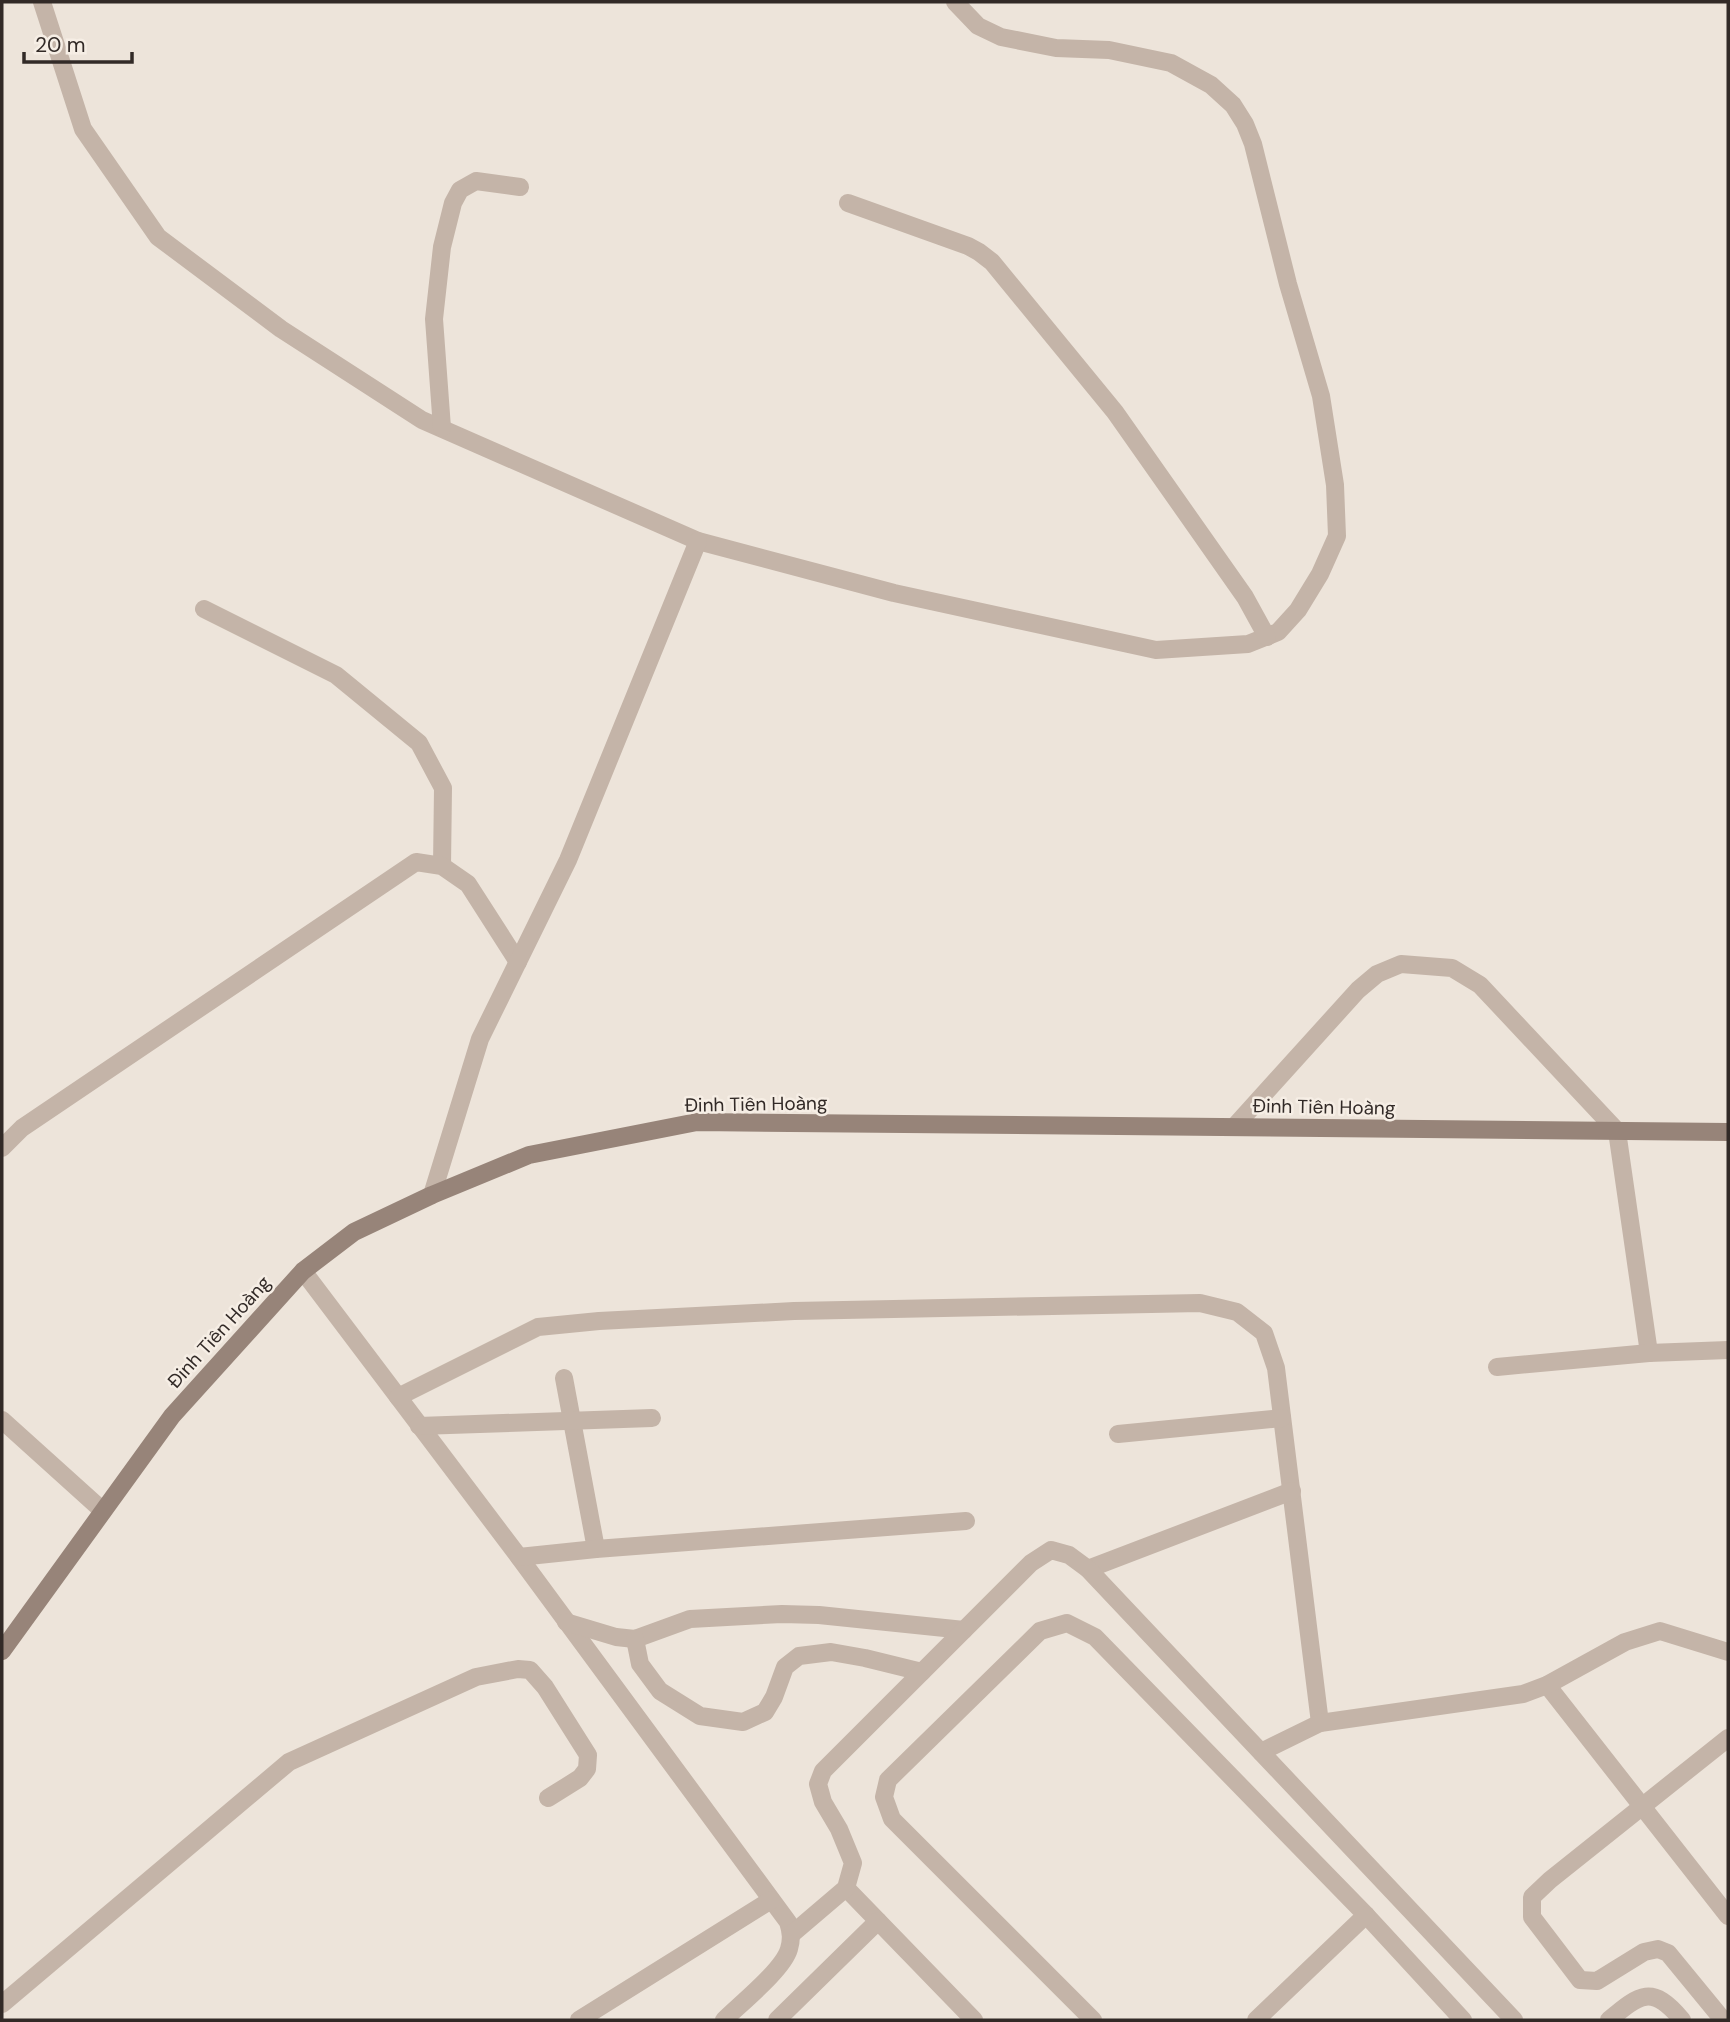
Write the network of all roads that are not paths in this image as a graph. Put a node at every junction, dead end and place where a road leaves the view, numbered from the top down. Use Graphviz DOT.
graph roads {
  1 [pos="42,2"];
  2 [pos="955,2"];
  3 [pos="520,187"];
  4 [pos="848,203"];
  5 [pos="442,428"];
  6 [pos="698,541"];
  7 [pos="204,609"];
  8 [pos="1267,637"];
  9 [pos="442,866"];
  10 [pos="518,962"];
  11 [pos="1234,1127"];
  12 [pos="1617,1130"];
  13 [pos="1728,1132"];
  14 [pos="2,1148"];
  15 [pos="432,1195"];
  16 [pos="303,1271"];
  17 [pos="1728,1350"];
  18 [pos="1649,1353"];
  19 [pos="1497,1367"];
  20 [pos="564,1378"];
  21 [pos="398,1397"];
  22 [pos="652,1418"];
  23 [pos="1282,1418"];
  24 [pos="2,1420"];
  25 [pos="571,1421"];
  26 [pos="419,1426"];
  27 [pos="1118,1434"];
  28 [pos="1292,1491"];
  29 [pos="103,1511"];
  30 [pos="966,1521"];
  31 [pos="596,1549"];
  32 [pos="519,1557"];
  33 [pos="1088,1569"];
  34 [pos="566,1622"];
  35 [pos="964,1630"];
  36 [pos="635,1639"];
  37 [pos="2,1651"];
  38 [pos="1728,1652"];
  39 [pos="922,1672"];
  40 [pos="1547,1685"];
  41 [pos="1320,1723"];
  42 [pos="1728,1738"];
  43 [pos="1261,1752"];
  44 [pos="548,1798"];
  45 [pos="1642,1808"];
  46 [pos="846,1888"];
  47 [pos="771,1900"];
  48 [pos="1366,1915"];
  49 [pos="1728,1916"];
  50 [pos="878,1921"];
  51 [pos="792,1934"];
  52 [pos="2,2004"];
  53 [pos="579,2020"];
  54 [pos="724,2020"];
  55 [pos="777,2020"];
  56 [pos="974,2020"];
  57 [pos="1093,2020"];
  58 [pos="1256,2020"];
  59 [pos="1463,2020"];
  60 [pos="1514,2020"];
  61 [pos="1609,2020"];
  62 [pos="1682,2020"];
  63 [pos="1723,2020"];
  1 -- 5 [label="street"];
  2 -- 8 [label="street"];
  3 -- 5 [label="street"];
  4 -- 8 [label="street"];
  5 -- 6 [label="street"];
  6 -- 8 [label="street"];
  6 -- 10 [label="street"];
  7 -- 9 [label="street"];
  9 -- 10 [label="street"];
  9 -- 14 [label="street"];
  10 -- 15 [label="street"];
  11 -- 12 [label="main road, Đinh Tiên Hoàng"];
  11 -- 12 [label="street"];
  11 -- 15 [label="main road, Đinh Tiên Hoàng"];
  12 -- 13 [label="main road, Đinh Tiên Hoàng"];
  12 -- 18 [label="street"];
  15 -- 16 [label="main road, Đinh Tiên Hoàng"];
  16 -- 21 [label="street"];
  16 -- 29 [label="main road, Đinh Tiên Hoàng"];
  17 -- 18 [label="street"];
  18 -- 19 [label="street"];
  20 -- 25 [label="street"];
  21 -- 23 [label="street"];
  21 -- 26 [label="street"];
  22 -- 25 [label="street"];
  23 -- 27 [label="street"];
  23 -- 28 [label="street"];
  24 -- 29 [label="street"];
  25 -- 26 [label="street"];
  25 -- 31 [label="street"];
  26 -- 32 [label="street"];
  28 -- 33 [label="street"];
  28 -- 41 [label="street"];
  29 -- 37 [label="main road, Đinh Tiên Hoàng"];
  30 -- 31 [label="street"];
  31 -- 32 [label="street"];
  32 -- 34 [label="street"];
  33 -- 35 [label="street"];
  33 -- 43 [label="street"];
  34 -- 36 [label="street"];
  34 -- 47 [label="street"];
  35 -- 36 [label="street"];
  35 -- 39 [label="street"];
  36 -- 39 [label="street"];
  38 -- 40 [label="street"];
  39 -- 46 [label="street"];
  40 -- 41 [label="street"];
  40 -- 45 [label="street"];
  41 -- 43 [label="street"];
  42 -- 45 [label="street"];
  43 -- 60 [label="street"];
  44 -- 52 [label="street"];
  45 -- 49 [label="street"];
  45 -- 63 [label="street"];
  46 -- 50 [label="street"];
  46 -- 51 [label="street"];
  47 -- 51 [label="street"];
  47 -- 53 [label="street"];
  48 -- 57 [label="street"];
  48 -- 58 [label="street"];
  48 -- 59 [label="street"];
  50 -- 55 [label="street"];
  50 -- 56 [label="street"];
  51 -- 54 [label="street"];
  61 -- 62 [label="street"];
}
